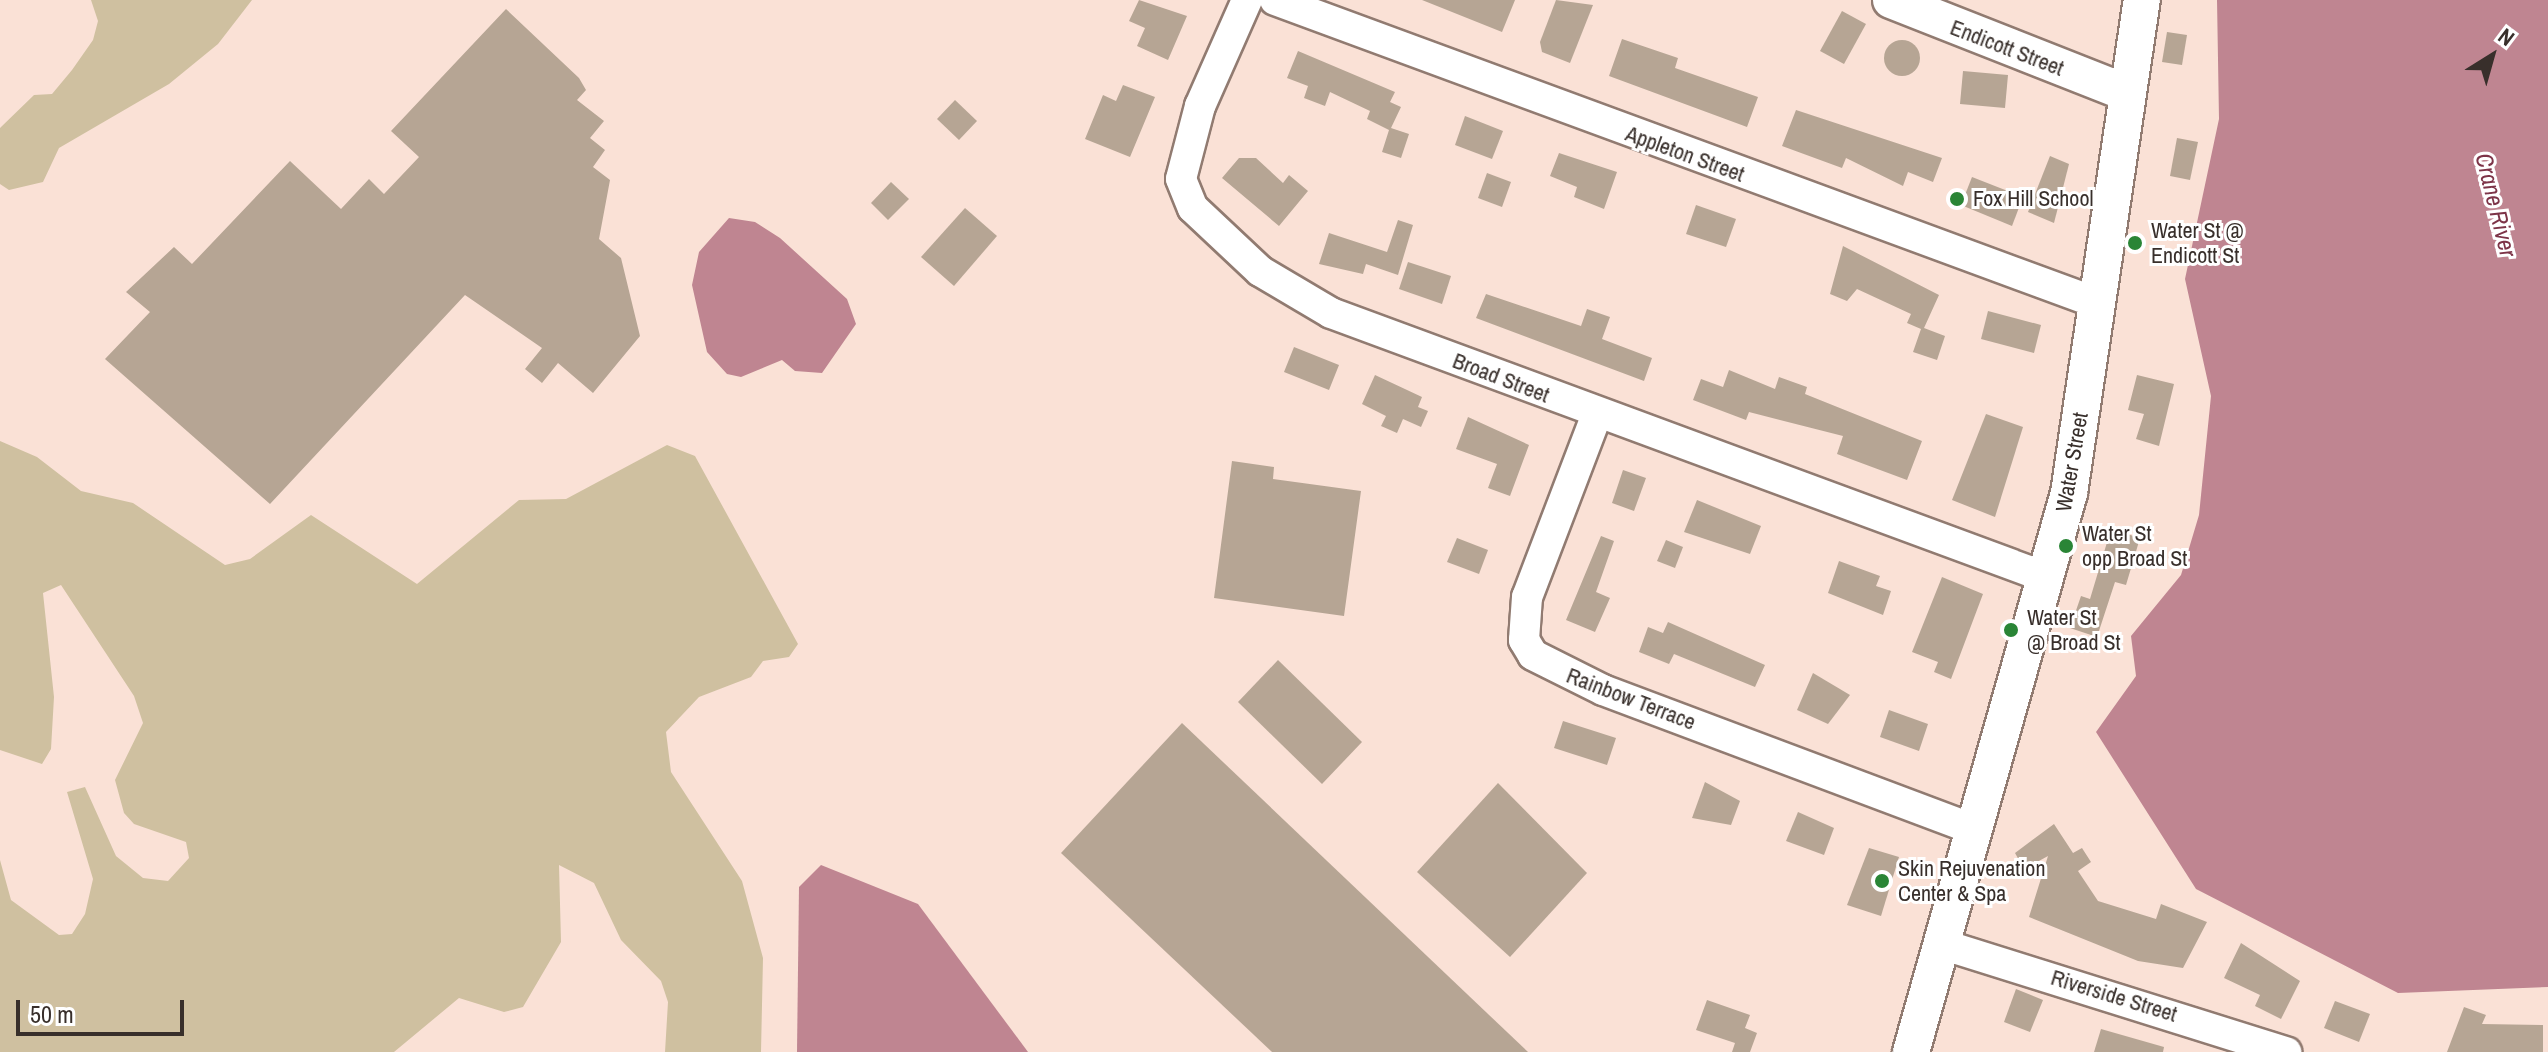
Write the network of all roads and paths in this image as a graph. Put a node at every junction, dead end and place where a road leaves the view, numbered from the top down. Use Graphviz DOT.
graph roads {
  1 [pos="1247,0"];
  2 [pos="1275,0"];
  3 [pos="1891,0"];
  4 [pos="2142,0"];
  5 [pos="2125,92"];
  6 [pos="2097,303"];
  7 [pos="1597,414"];
  8 [pos="2045,577"];
  9 [pos="1973,829"];
  10 [pos="1941,944"];
  11 [pos="1911,1052"];
  12 [pos="2286,1052"];
  1 -- 7 [label="street, Broad Street"];
  2 -- 6 [label="street, Appleton Street"];
  3 -- 5 [label="main road, Endicott Street"];
  4 -- 5 [label="main road, Water Street"];
  5 -- 6 [label="main road, Water Street"];
  6 -- 8 [label="main road, Water Street"];
  7 -- 8 [label="street, Broad Street"];
  7 -- 9 [label="street, Rainbow Terrace"];
  8 -- 9 [label="main road, Water Street"];
  9 -- 10 [label="main road, Water Street"];
  10 -- 11 [label="main road, Water Street"];
  10 -- 12 [label="street, Riverside Street"];
}
